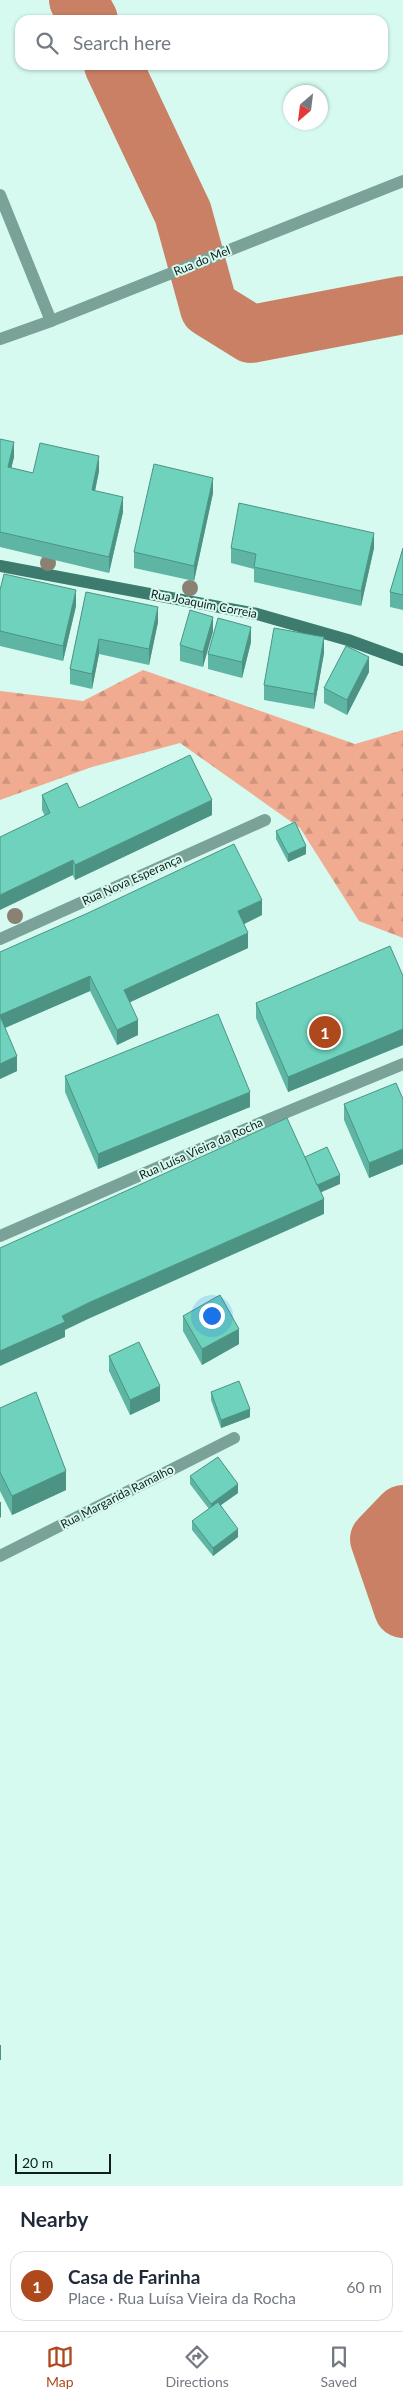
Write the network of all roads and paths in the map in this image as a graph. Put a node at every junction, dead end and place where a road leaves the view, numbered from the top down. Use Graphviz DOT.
graph roads {
  1 [pos="403,181"];
  2 [pos="0,196"];
  3 [pos="52,321"];
  4 [pos="0,339"];
  5 [pos="0,566"];
  6 [pos="403,660"];
  7 [pos="265,820"];
  8 [pos="0,939"];
  9 [pos="403,1064"];
  10 [pos="0,1236"];
  11 [pos="234,1438"];
  12 [pos="0,1556"];
  1 -- 3 [label="street, Rua do Mel"];
  2 -- 3 [label="street"];
  3 -- 4 [label="street, Rua do Mel"];
  5 -- 6 [label="street, Rua Joaquim Correia"];
  7 -- 8 [label="street, Rua Nova Esperança"];
  9 -- 10 [label="street, Rua Luísa Vieira da Rocha"];
  11 -- 12 [label="street, Rua Margarida Ramalho"];
}
